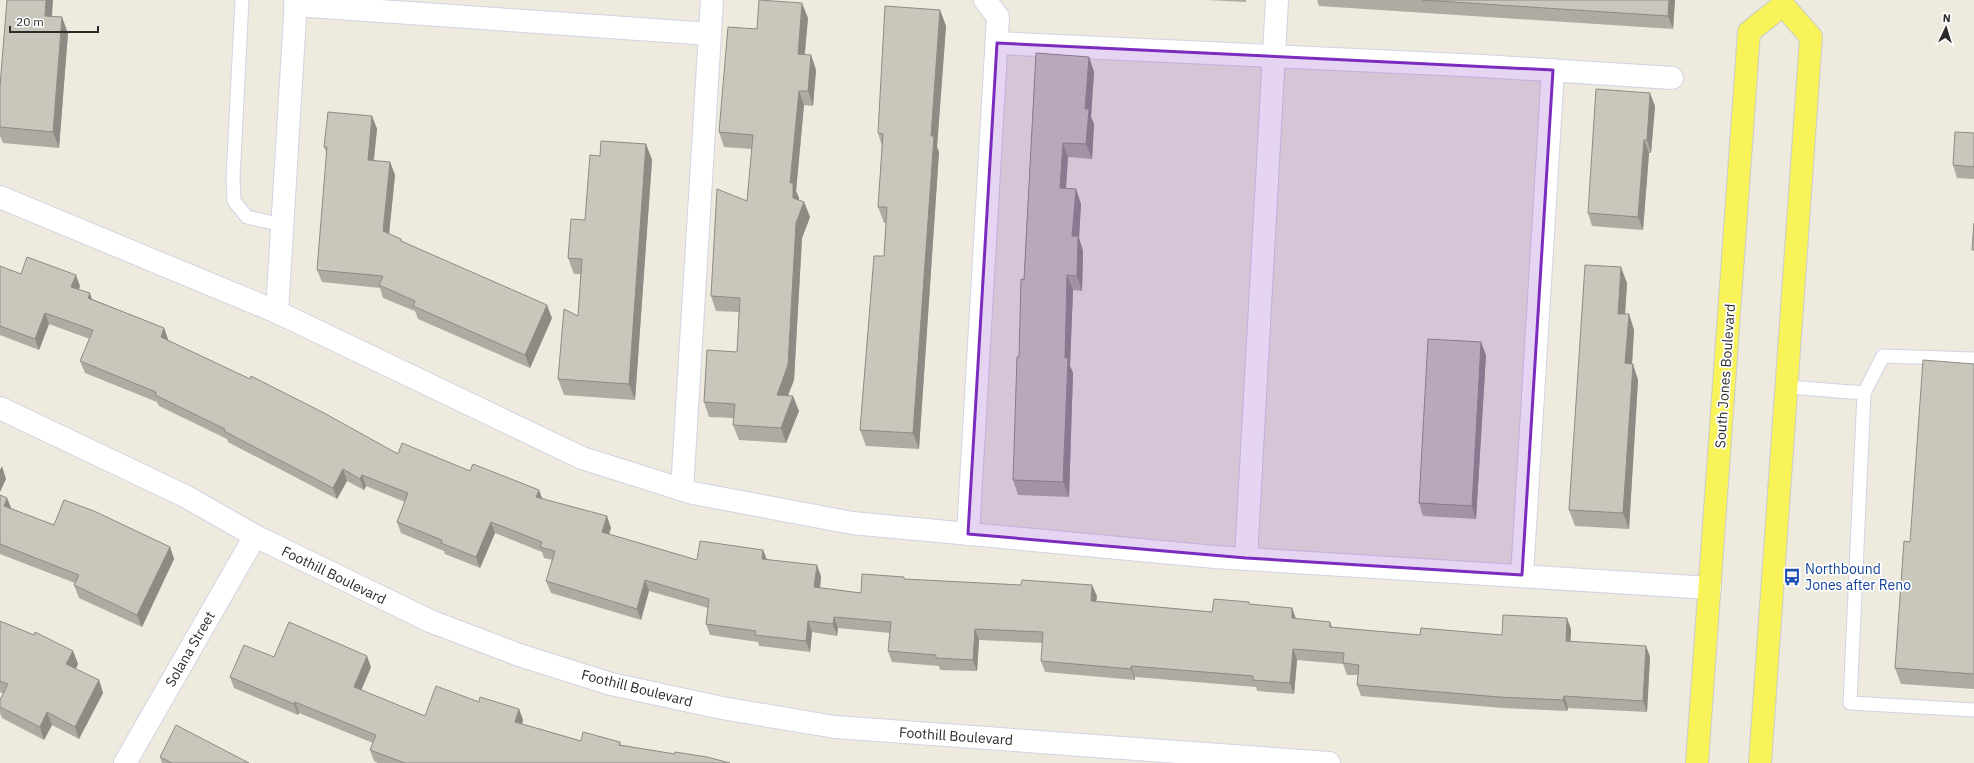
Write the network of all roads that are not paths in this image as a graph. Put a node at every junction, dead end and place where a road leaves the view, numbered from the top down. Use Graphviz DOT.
graph roads {
  1 [pos="242,0"];
  2 [pos="712,0"];
  3 [pos="985,0"];
  4 [pos="1277,0"];
  5 [pos="295,2"];
  6 [pos="1783,3"];
  7 [pos="710,34"];
  8 [pos="997,43"];
  9 [pos="1273,56"];
  10 [pos="1553,70"];
  11 [pos="1672,78"];
  12 [pos="0,197"];
  13 [pos="282,225"];
  14 [pos="276,312"];
  15 [pos="1974,359"];
  16 [pos="1788,387"];
  17 [pos="1864,393"];
  18 [pos="0,408"];
  19 [pos="682,490"];
  20 [pos="968,534"];
  21 [pos="255,536"];
  22 [pos="1246,558"];
  23 [pos="1522,575"];
  24 [pos="1710,588"];
  25 [pos="1974,710"];
  26 [pos="125,763"];
  27 [pos="1329,763"];
  28 [pos="1698,763"];
  29 [pos="1760,763"];
  1 -- 13 [label="lane"];
  2 -- 7 [label="street"];
  3 -- 8 [label="street"];
  4 -- 9 [label="street"];
  5 -- 7 [label="street"];
  5 -- 13 [label="street"];
  6 -- 16 [label="main road, South Jones Boulevard"];
  6 -- 24 [label="main road, South Jones Boulevard"];
  7 -- 19 [label="street"];
  8 -- 9 [label="street"];
  8 -- 20 [label="street"];
  9 -- 10 [label="street"];
  9 -- 22 [label="street"];
  10 -- 11 [label="street"];
  10 -- 23 [label="street"];
  12 -- 14 [label="street"];
  13 -- 14 [label="street"];
  14 -- 19 [label="street"];
  15 -- 17 [label="lane"];
  16 -- 17 [label="lane"];
  16 -- 29 [label="main road, South Jones Boulevard"];
  17 -- 25 [label="lane"];
  18 -- 21 [label="street, Foothill Boulevard"];
  19 -- 20 [label="street"];
  20 -- 22 [label="street"];
  21 -- 26 [label="street, Solana Street"];
  21 -- 27 [label="street, Foothill Boulevard"];
  22 -- 23 [label="street"];
  23 -- 24 [label="street"];
  24 -- 28 [label="main road, South Jones Boulevard"];
}
